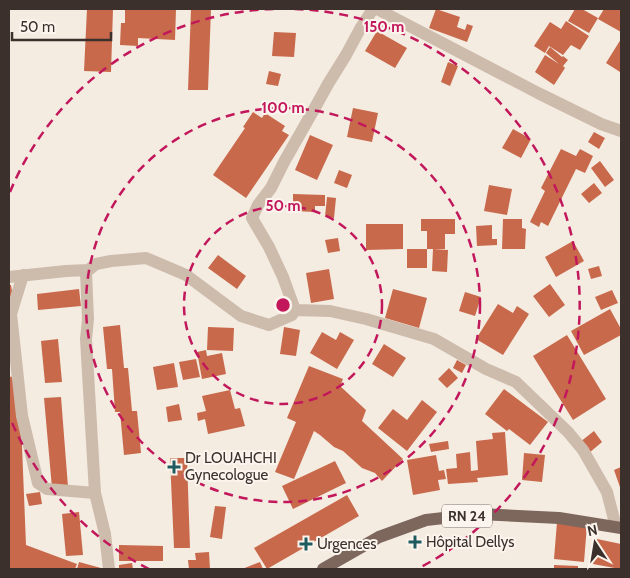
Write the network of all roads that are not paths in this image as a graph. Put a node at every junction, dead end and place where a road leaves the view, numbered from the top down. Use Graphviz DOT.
graph roads {
  1 [pos="373,9"];
  2 [pos="377,9"];
  3 [pos="621,131"];
  4 [pos="88,270"];
  5 [pos="23,275"];
  6 [pos="9,276"];
  7 [pos="295,310"];
  8 [pos="95,493"];
  9 [pos="619,528"];
  10 [pos="109,569"];
  11 [pos="323,569"];
  1 -- 7 [label="street"];
  2 -- 3 [label="street"];
  4 -- 5 [label="street"];
  4 -- 7 [label="street"];
  4 -- 8 [label="street"];
  5 -- 6 [label="street"];
  5 -- 8 [label="street"];
  7 -- 9 [label="street"];
  8 -- 10 [label="street"];
  9 -- 11 [label="main road, RN 24"];
}
